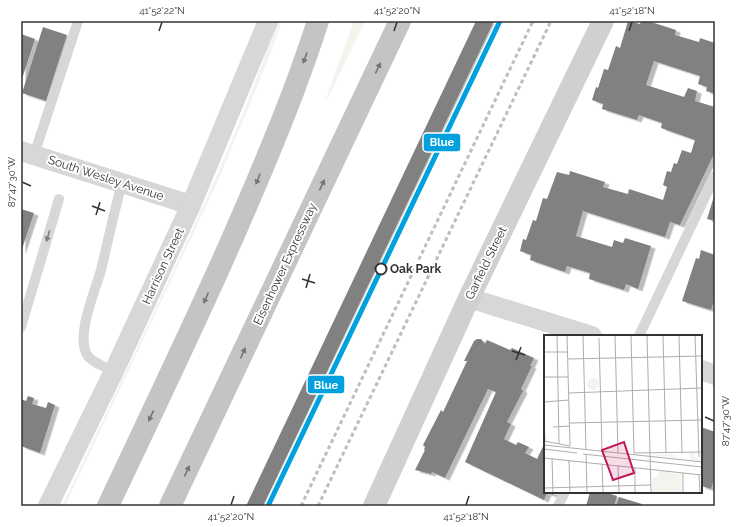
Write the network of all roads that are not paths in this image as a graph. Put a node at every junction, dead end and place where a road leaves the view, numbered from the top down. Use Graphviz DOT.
graph roads {
  1 [pos="78,21"];
  2 [pos="268,21"];
  3 [pos="318,21"];
  4 [pos="400,21"];
  5 [pos="603,21"];
  6 [pos="28,153"];
  7 [pos="714,182"];
  8 [pos="122,183"];
  9 [pos="59,199"];
  10 [pos="192,205"];
  11 [pos="469,298"];
  12 [pos="21,326"];
  13 [pos="589,335"];
  14 [pos="639,335"];
  15 [pos="702,370"];
  16 [pos="114,372"];
  17 [pos="715,375"];
  18 [pos="564,493"];
  19 [pos="48,506"];
  20 [pos="108,506"];
  21 [pos="170,506"];
  22 [pos="374,506"];
  23 [pos="558,506"];
  1 -- 6 [label="lane"];
  2 -- 10 [label="street, Harrison Street"];
  3 -- 20 [label="highway, one-way"];
  21 -- 4 [label="highway, Eisenhower Expressway, one-way"];
  5 -- 11 [label="street, Garfield Street"];
  6 -- 8 [label="street, South Wesley Avenue"];
  7 -- 14 [label="lane"];
  8 -- 10 [label="street, South Wesley Avenue"];
  8 -- 16 [label="lane"];
  9 -- 12 [label="lane, one-way"];
  10 -- 16 [label="street, Harrison Street"];
  11 -- 13 [label="street"];
  11 -- 22 [label="street, Garfield Street"];
  15 -- 17 [label="street"];
  16 -- 19 [label="street, Harrison Street"];
  18 -- 23 [label="lane"];
}
